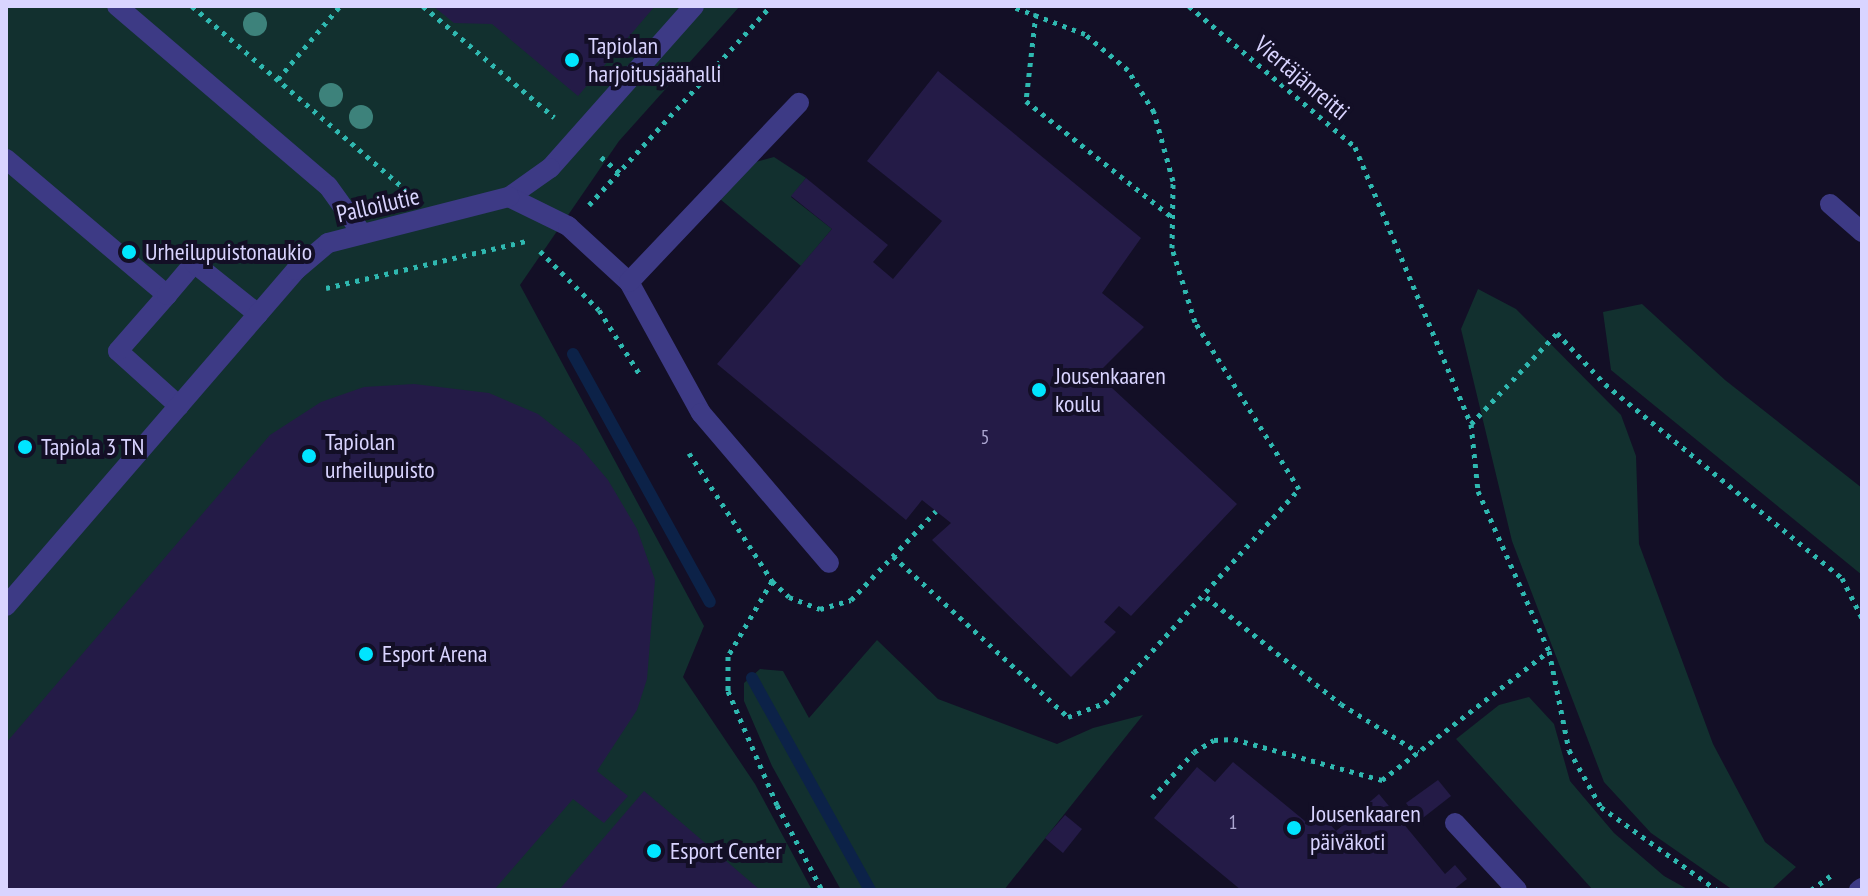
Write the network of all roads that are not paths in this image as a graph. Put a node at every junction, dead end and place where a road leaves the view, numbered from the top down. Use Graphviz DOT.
graph roads {
  1 [pos="117,6"];
  2 [pos="694,6"];
  3 [pos="799,103"];
  4 [pos="6,159"];
  5 [pos="509,197"];
  6 [pos="1830,204"];
  7 [pos="361,232"];
  8 [pos="1862,232"];
  9 [pos="629,282"];
  10 [pos="167,295"];
  11 [pos="258,314"];
  12 [pos="179,406"];
  13 [pos="829,563"];
  14 [pos="6,606"];
  15 [pos="1455,823"];
  16 [pos="1517,890"];
  1 -- 7 [label="street"];
  2 -- 5 [label="street, Palloilutie"];
  3 -- 9 [label="street"];
  4 -- 10 [label="street"];
  5 -- 7 [label="street, Palloilutie"];
  5 -- 9 [label="street"];
  6 -- 8 [label="street"];
  7 -- 11 [label="street, Palloilutie"];
  9 -- 13 [label="street"];
  10 -- 11 [label="street"];
  10 -- 12 [label="street"];
  11 -- 12 [label="street, Palloilutie"];
  12 -- 14 [label="street, Palloilutie"];
  15 -- 16 [label="street"];
}
